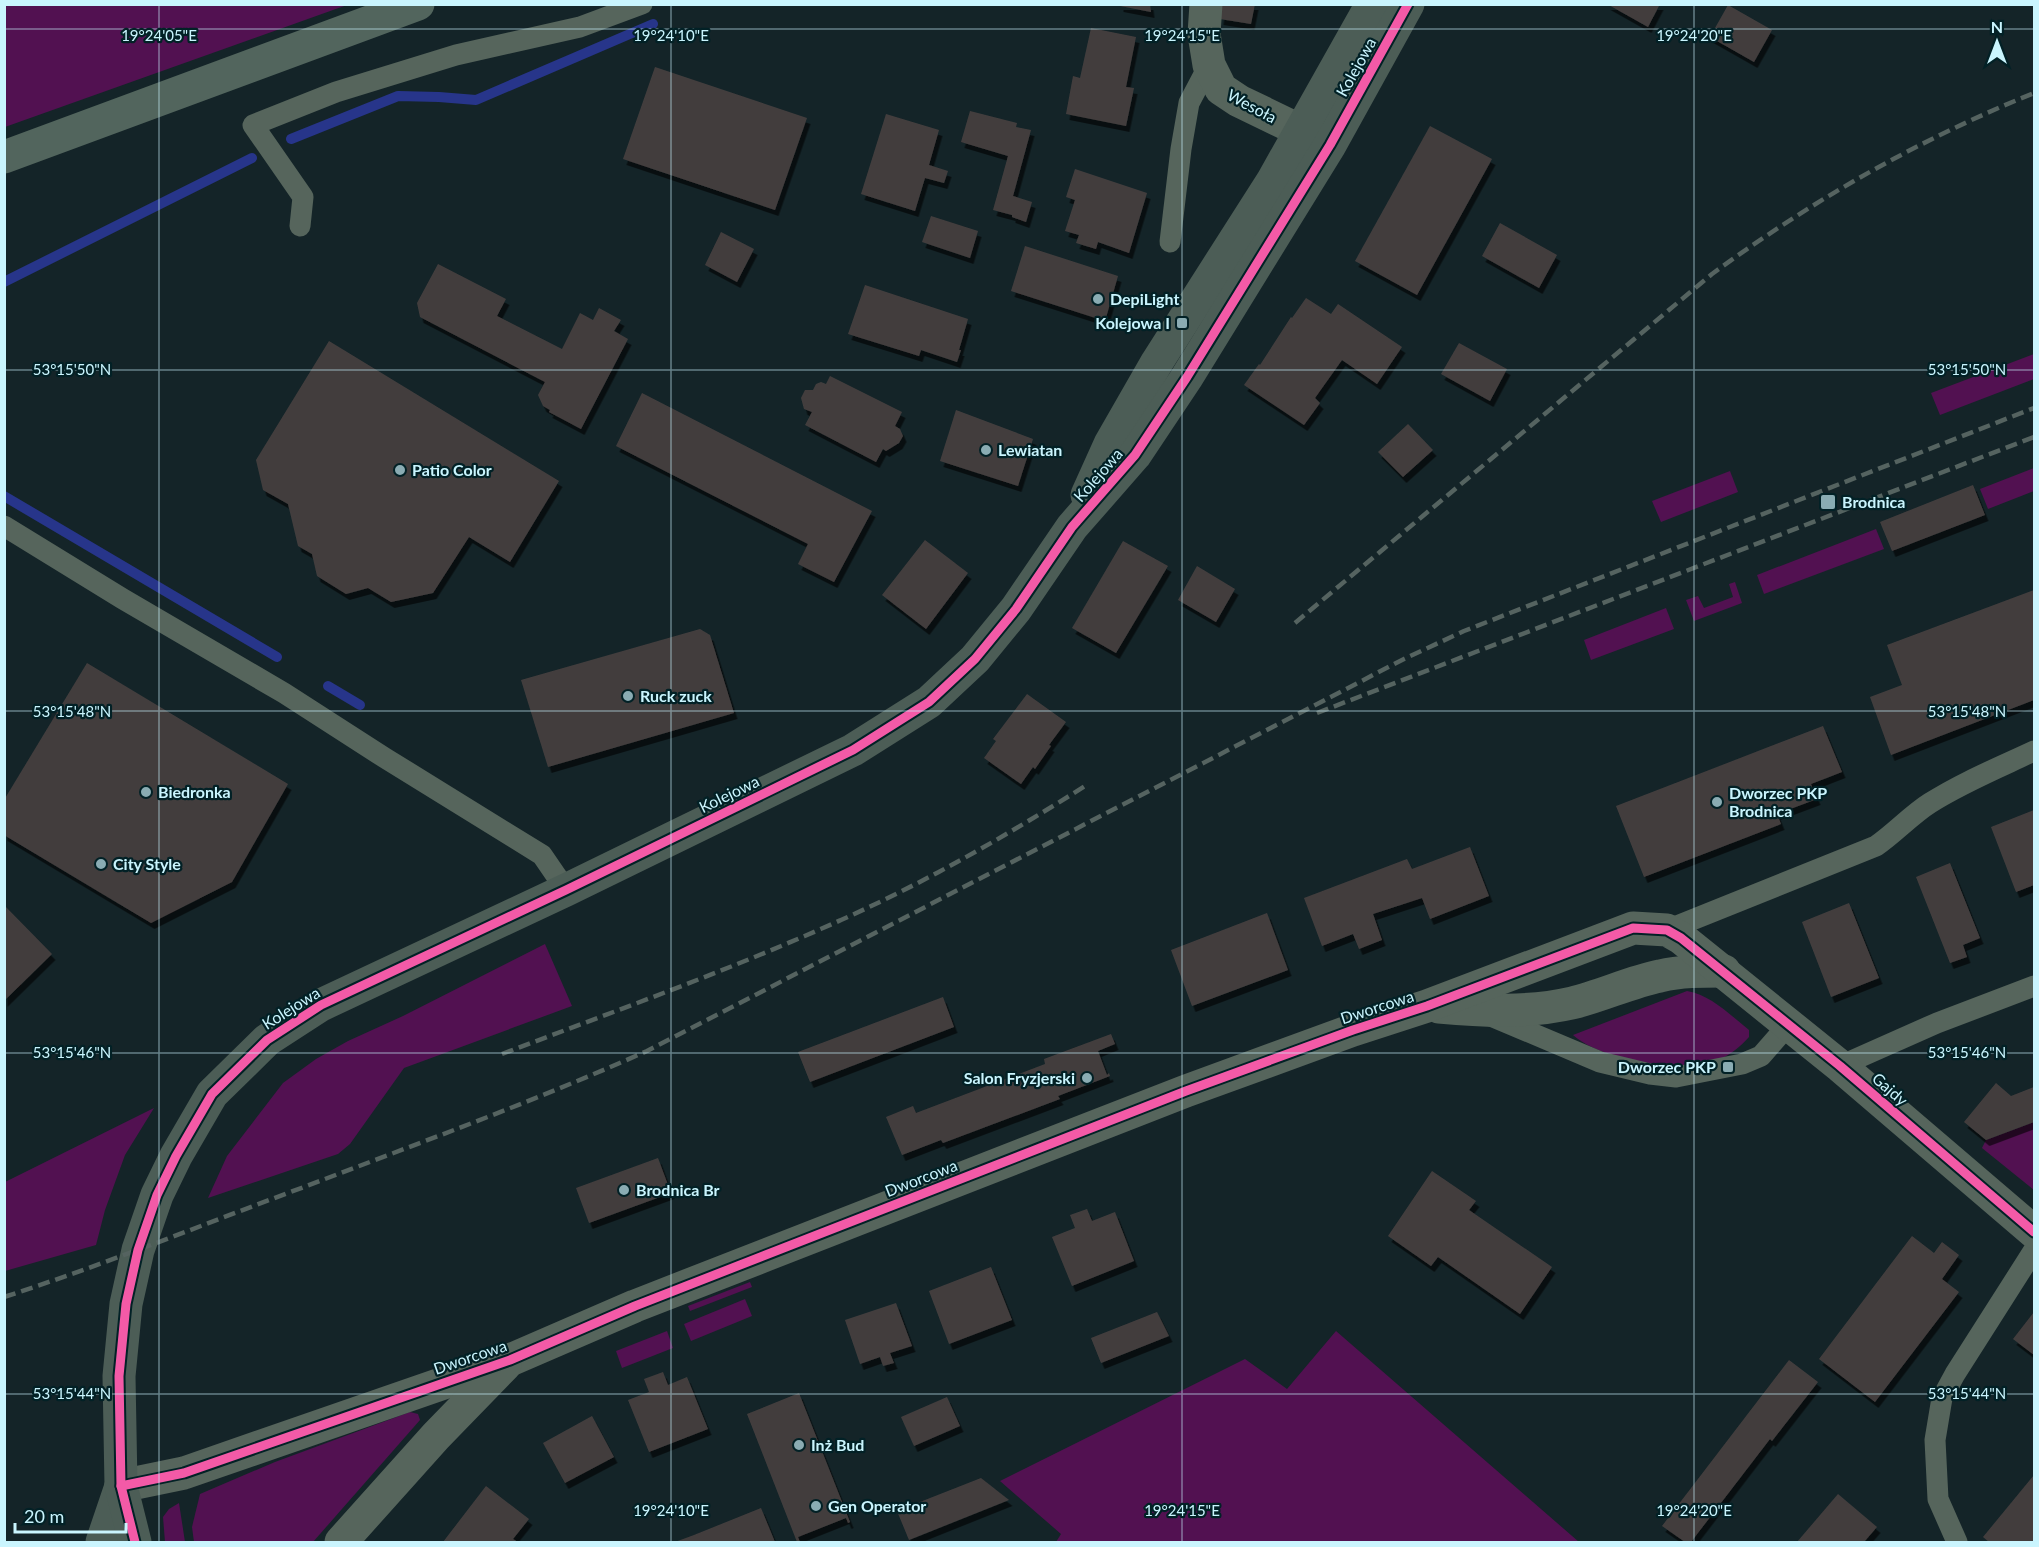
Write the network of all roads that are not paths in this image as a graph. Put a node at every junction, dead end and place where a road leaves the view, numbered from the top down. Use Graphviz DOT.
graph roads {
  1 [pos="418,4"];
  2 [pos="642,4"];
  3 [pos="1206,4"];
  4 [pos="1372,4"];
  5 [pos="1408,4"];
  6 [pos="1209,65"];
  7 [pos="1301,131"];
  8 [pos="1330,145"];
  9 [pos="4,156"];
  10 [pos="300,226"];
  11 [pos="1170,242"];
  12 [pos="1157,362"];
  13 [pos="1187,377"];
  14 [pos="4,526"];
  15 [pos="1072,527"];
  16 [pos="2034,751"];
  17 [pos="566,890"];
  18 [pos="1667,930"];
  19 [pos="1724,971"];
  20 [pos="2034,986"];
  21 [pos="1427,1006"];
  22 [pos="1478,1010"];
  23 [pos="1789,1024"];
  24 [pos="1840,1066"];
  25 [pos="2034,1232"];
  26 [pos="2034,1250"];
  27 [pos="510,1360"];
  28 [pos="121,1486"];
  29 [pos="102,1542"];
  30 [pos="135,1542"];
  31 [pos="341,1542"];
  32 [pos="1957,1542"];
  1 -- 9 [label="main road"];
  2 -- 10 [label="lane"];
  3 -- 6 [label="street, Wesoła"];
  4 -- 7 [label="street, Kolejowa"];
  5 -- 8 [label="street, Kolejowa"];
  6 -- 7 [label="street, Wesoła"];
  6 -- 11 [label="lane"];
  7 -- 8 [label="street, Wesoła"];
  7 -- 12 [label="street, Kolejowa"];
  8 -- 13 [label="street, Kolejowa"];
  12 -- 13 [label="street"];
  12 -- 15 [label="street, Kolejowa"];
  13 -- 15 [label="street, Kolejowa"];
  14 -- 17 [label="lane"];
  15 -- 17 [label="street, Kolejowa"];
  16 -- 18 [label="lane"];
  17 -- 28 [label="street, Kolejowa"];
  18 -- 19 [label="street, Dworcowa"];
  18 -- 21 [label="street, Dworcowa"];
  19 -- 22 [label="street, Dworcowa"];
  19 -- 23 [label="street, Gajdy"];
  20 -- 24 [label="lane"];
  21 -- 22 [label="street, Dworcowa"];
  21 -- 27 [label="street, Dworcowa"];
  22 -- 23 [label="lane"];
  23 -- 24 [label="street, Gajdy"];
  24 -- 25 [label="street, Gajdy"];
  26 -- 32 [label="lane"];
  27 -- 28 [label="street, Dworcowa"];
  27 -- 31 [label="street, Dworcowa"];
  28 -- 29 [label="street"];
  28 -- 30 [label="street, Kolejowa"];
}
